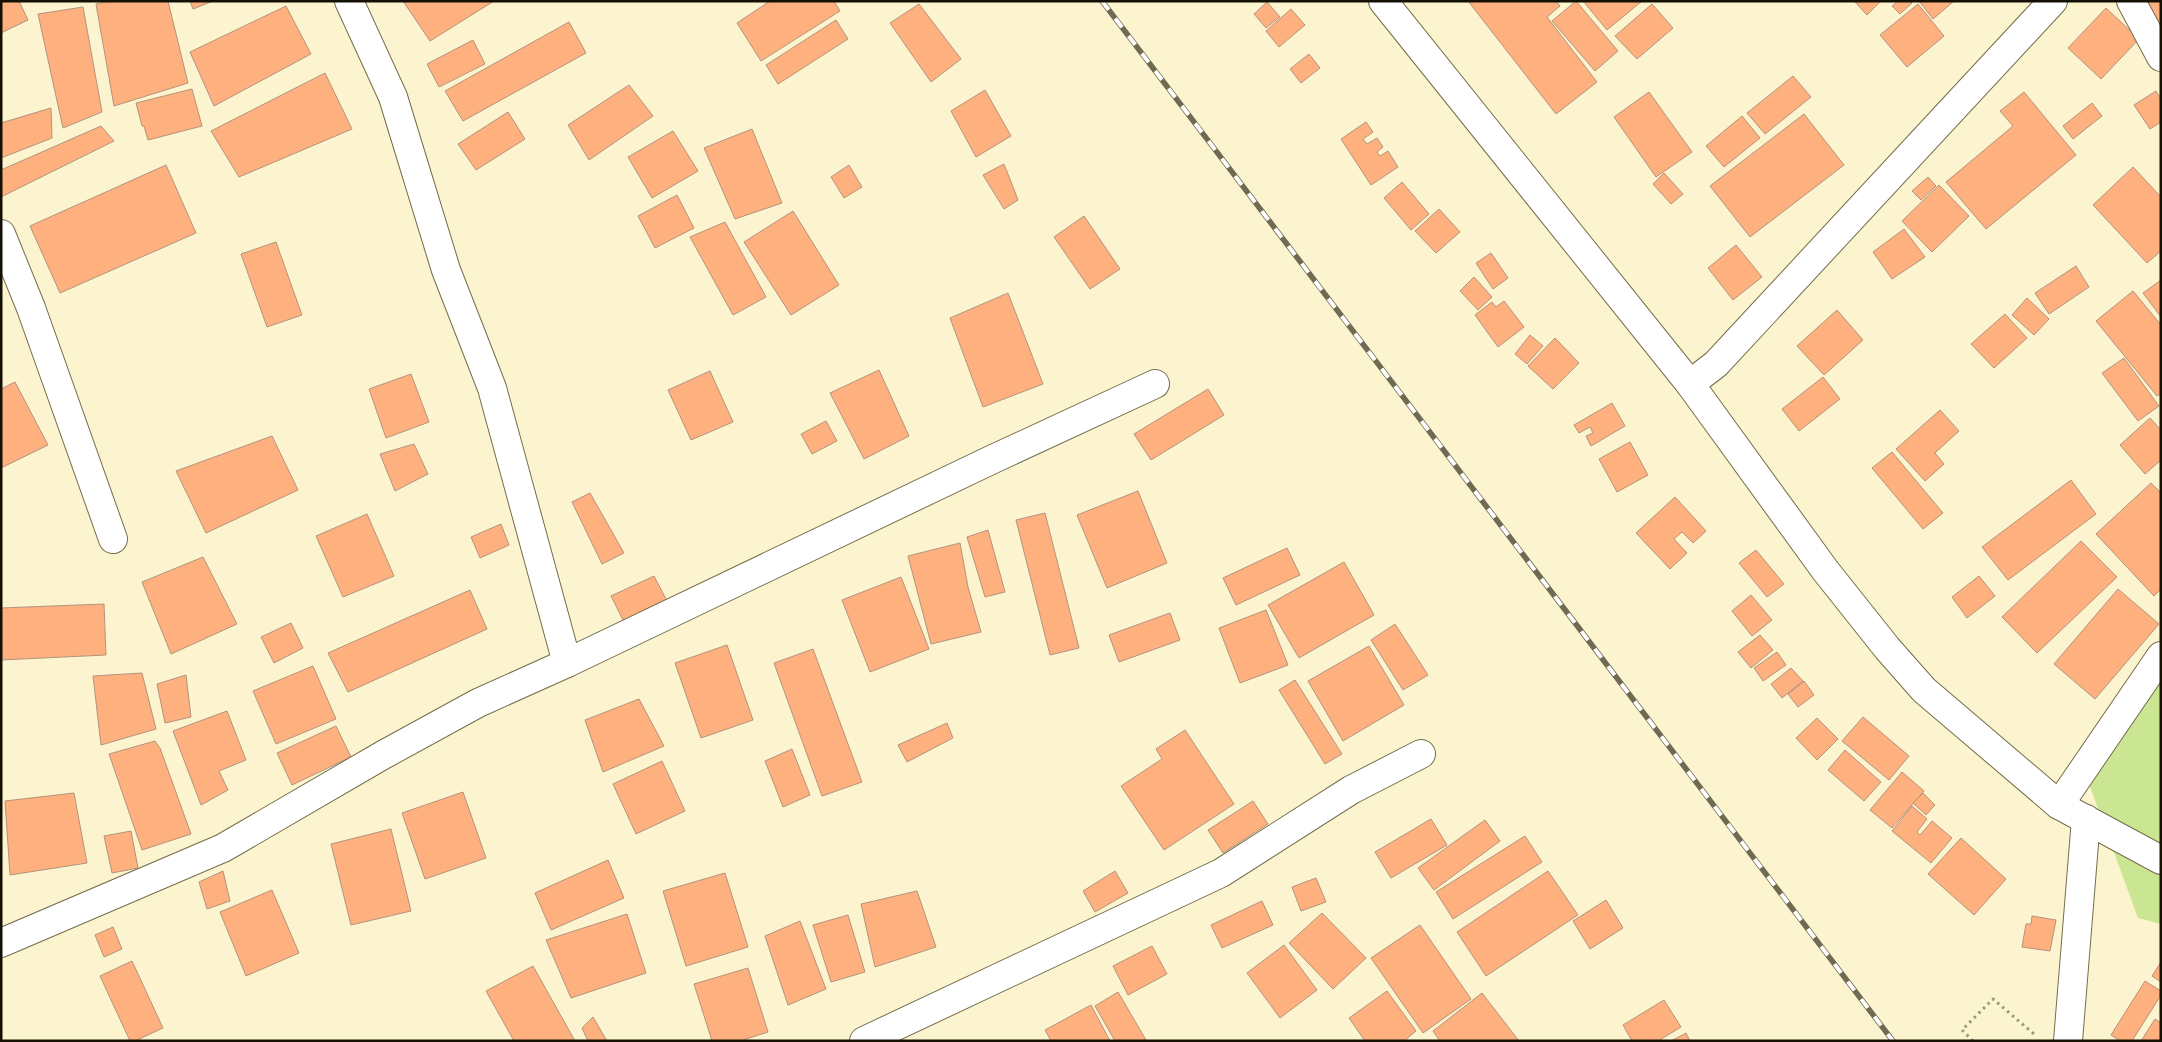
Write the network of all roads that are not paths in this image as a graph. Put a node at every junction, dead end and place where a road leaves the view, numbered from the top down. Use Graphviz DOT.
graph roads {
  1 [pos="350,1"];
  2 [pos="1383,1"];
  3 [pos="2054,1"];
  4 [pos="2131,1"];
  5 [pos="2161,57"];
  6 [pos="1,234"];
  7 [pos="1155,384"];
  8 [pos="1690,384"];
  9 [pos="113,539"];
  10 [pos="2161,656"];
  11 [pos="568,663"];
  12 [pos="1421,754"];
  13 [pos="2059,804"];
  14 [pos="2086,819"];
  15 [pos="2161,860"];
  16 [pos="1,943"];
  17 [pos="864,1041"];
  18 [pos="2068,1041"];
  1 -- 11 [label="street"];
  2 -- 8 [label="street"];
  3 -- 8 [label="street"];
  4 -- 5 [label="street"];
  6 -- 9 [label="street"];
  7 -- 11 [label="street"];
  8 -- 13 [label="street"];
  10 -- 13 [label="street"];
  11 -- 16 [label="street"];
  12 -- 17 [label="street"];
  13 -- 14 [label="street"];
  14 -- 15 [label="street"];
  14 -- 18 [label="street"];
}
